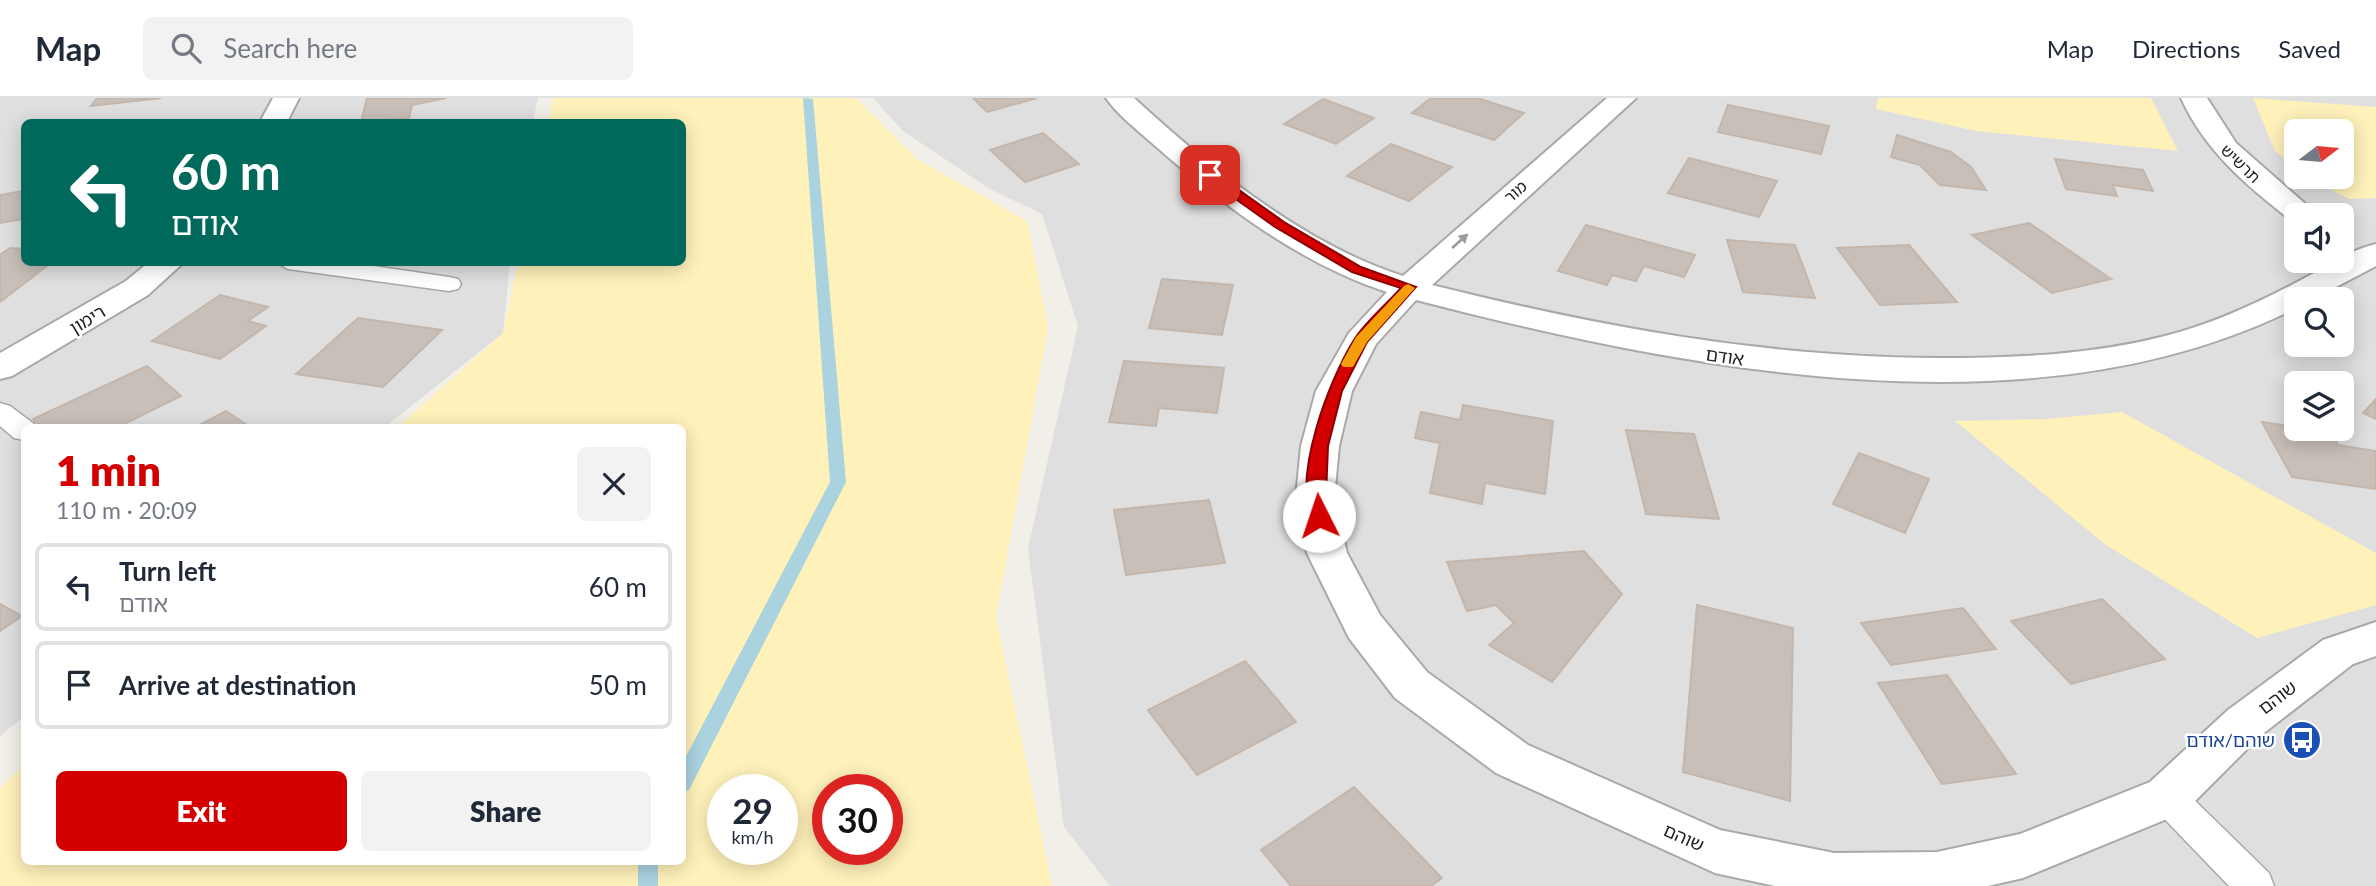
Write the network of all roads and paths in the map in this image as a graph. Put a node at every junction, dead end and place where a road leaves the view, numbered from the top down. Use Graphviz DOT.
graph roads {
  1 [pos="286,98"];
  2 [pos="1119,98"];
  3 [pos="1623,98"];
  4 [pos="2194,98"];
  5 [pos="276,119"];
  6 [pos="2287,203"];
  7 [pos="2364,255"];
  8 [pos="164,266"];
  9 [pos="317,266"];
  10 [pos="449,284"];
  11 [pos="1410,287"];
  12 [pos="0,368"];
  13 [pos="0,412"];
  14 [pos="21,429"];
  15 [pos="2376,639"];
  16 [pos="2167,797"];
  17 [pos="2255,886"];
  1 -- 5 [label="street"];
  2 -- 11 [label="street, אודם"];
  11 -- 3 [label="street, מור, one-way"];
  4 -- 6 [label="street, תרשיש"];
  7 -- 11 [label="street, אודם"];
  8 -- 12 [label="street, רימון"];
  9 -- 10 [label="lane"];
  11 -- 16 [label="street, שוהם"];
  13 -- 14 [label="lane"];
  15 -- 16 [label="street, שוהם"];
  16 -- 17 [label="lane"];
}
